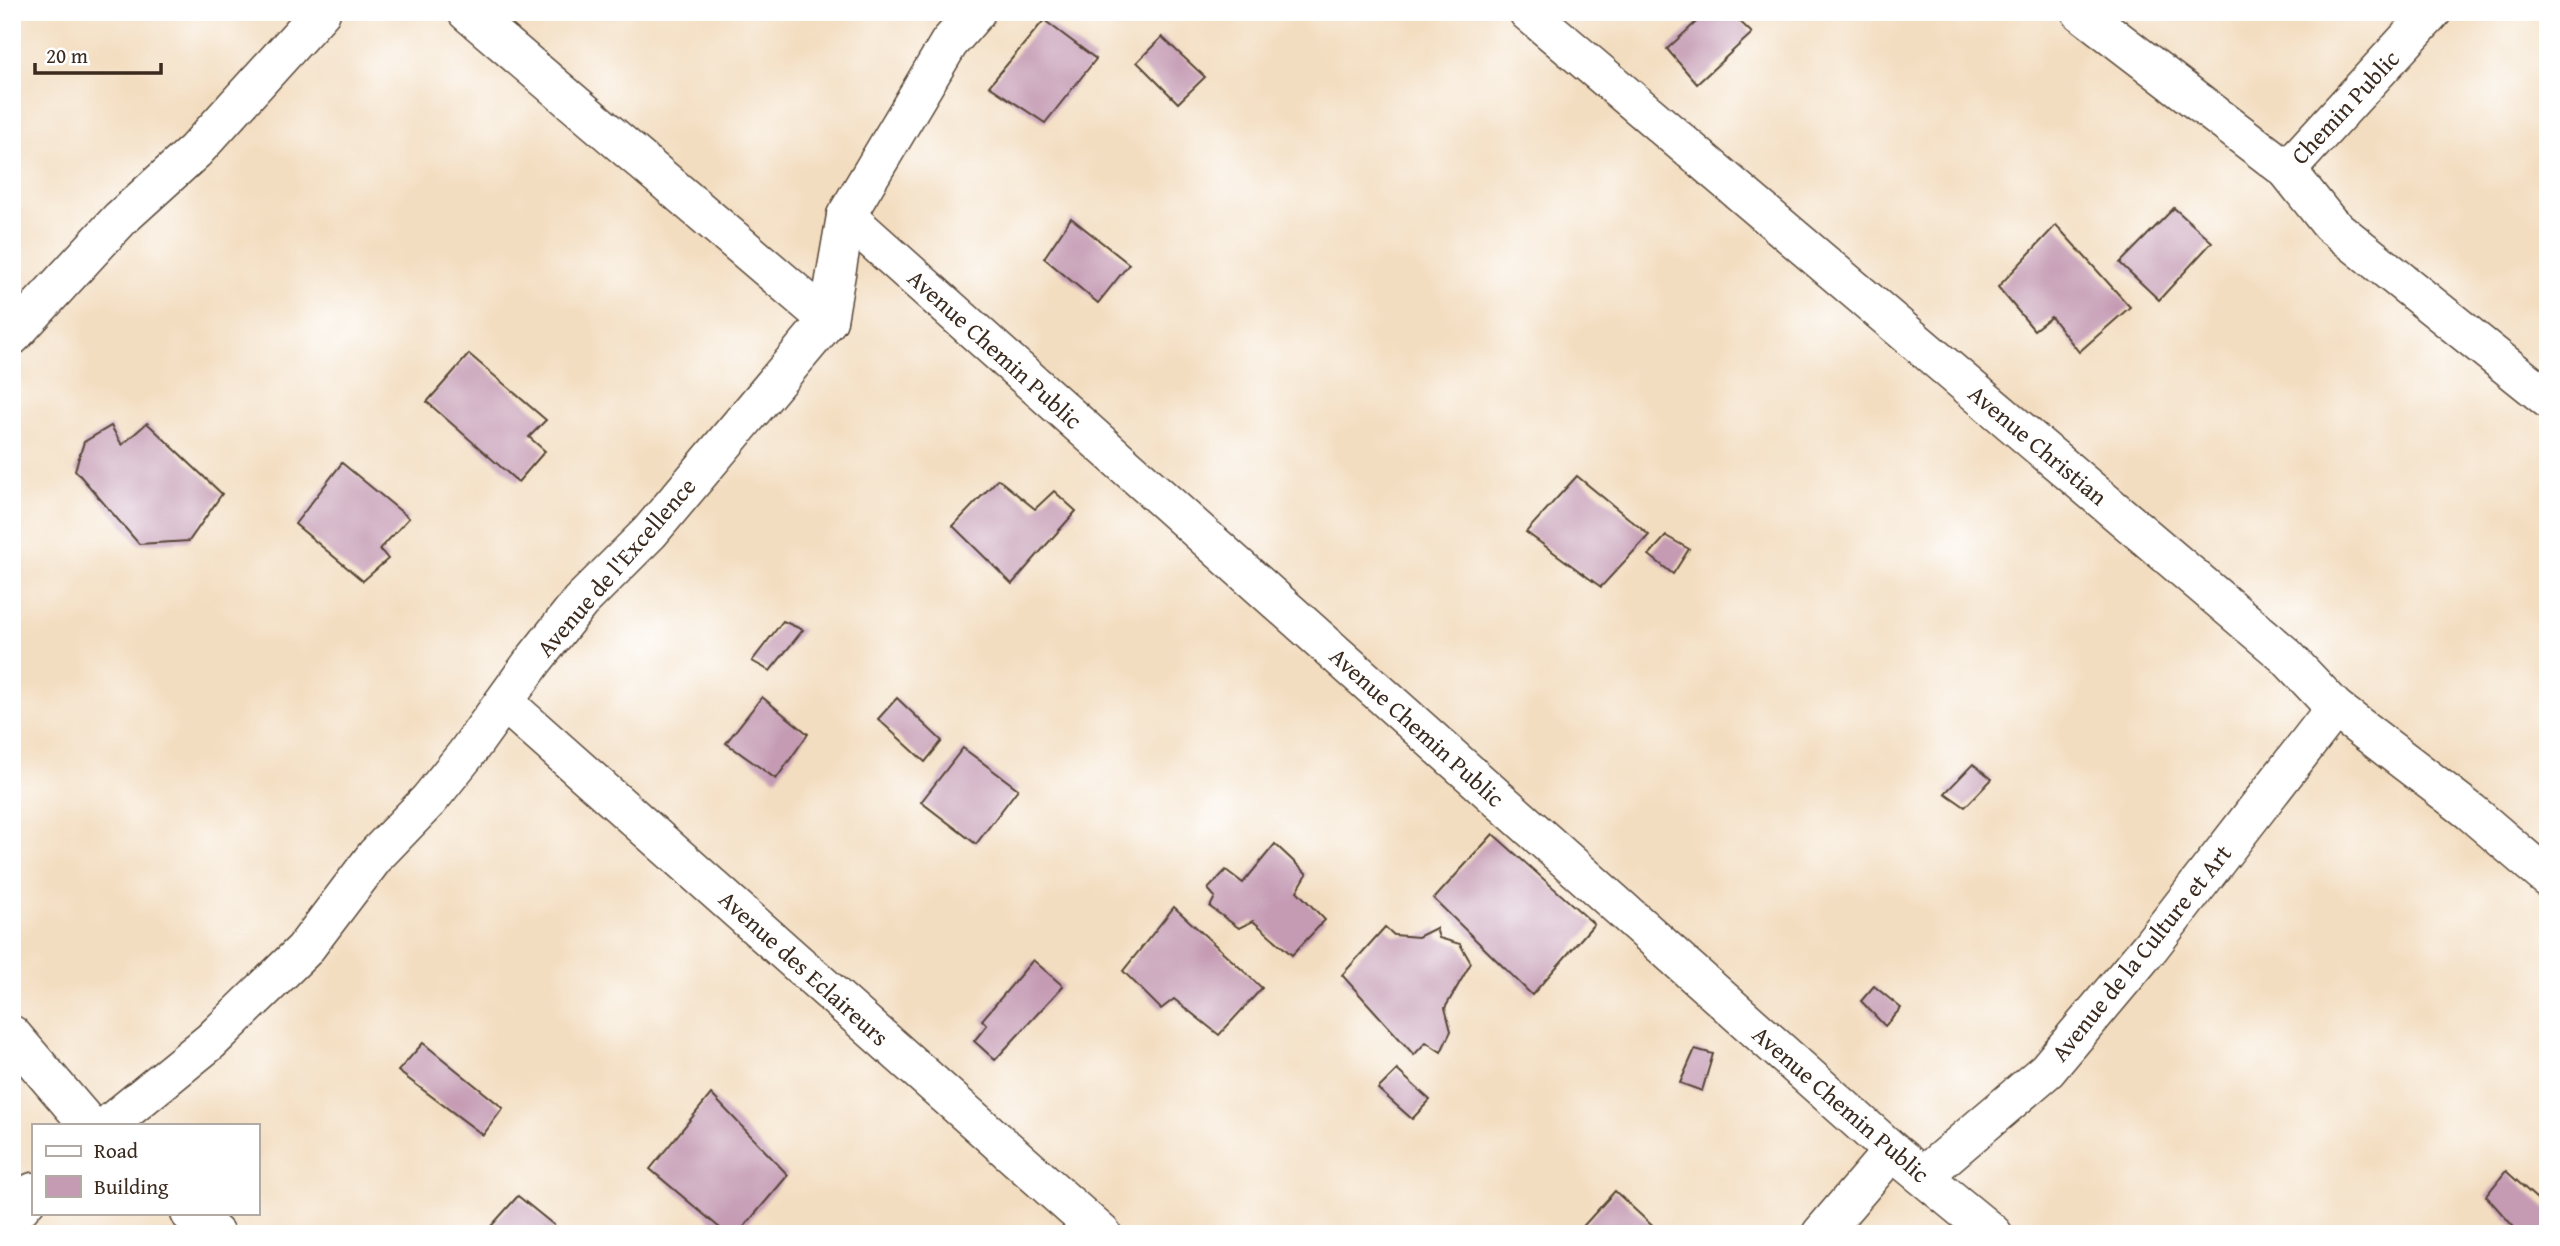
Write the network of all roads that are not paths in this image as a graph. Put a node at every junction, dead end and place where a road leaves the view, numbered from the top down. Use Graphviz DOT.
graph roads {
  1 [pos="321,12"];
  2 [pos="467,12"];
  3 [pos="976,12"];
  4 [pos="1528,12"];
  5 [pos="2081,12"];
  6 [pos="2432,12"];
  7 [pos="2287,170"];
  8 [pos="846,216"];
  9 [pos="828,320"];
  10 [pos="12,336"];
  11 [pos="2548,399"];
  12 [pos="505,703"];
  13 [pos="2335,708"];
  14 [pos="2548,878"];
  15 [pos="12,1035"];
  16 [pos="88,1124"];
  17 [pos="109,1124"];
  18 [pos="1892,1151"];
  19 [pos="1923,1175"];
  20 [pos="32,1193"];
  21 [pos="191,1214"];
  22 [pos="12,1217"];
  23 [pos="215,1234"];
  24 [pos="1101,1234"];
  25 [pos="1821,1234"];
  26 [pos="1993,1234"];
  1 -- 10 [label="street"];
  2 -- 9 [label="street"];
  3 -- 8 [label="street"];
  4 -- 13 [label="street, Avenue Christian"];
  5 -- 7 [label="street"];
  6 -- 7 [label="street, Chemin Public"];
  7 -- 11 [label="street"];
  8 -- 9 [label="street"];
  8 -- 18 [label="street, Avenue Chemin Public"];
  9 -- 12 [label="street, Avenue de l'Excellence"];
  12 -- 17 [label="street, Avenue de l'Excellence"];
  12 -- 24 [label="street, Avenue des Eclaireurs"];
  13 -- 14 [label="street, Avenue Christian"];
  13 -- 19 [label="street, Avenue de la Culture et Art"];
  15 -- 16 [label="street"];
  18 -- 19 [label="street, Avenue Chemin Public"];
  18 -- 25 [label="street"];
  19 -- 26 [label="street, Avenue Chemin Public"];
  20 -- 22 [label="street"];
  21 -- 23 [label="street"];
}
